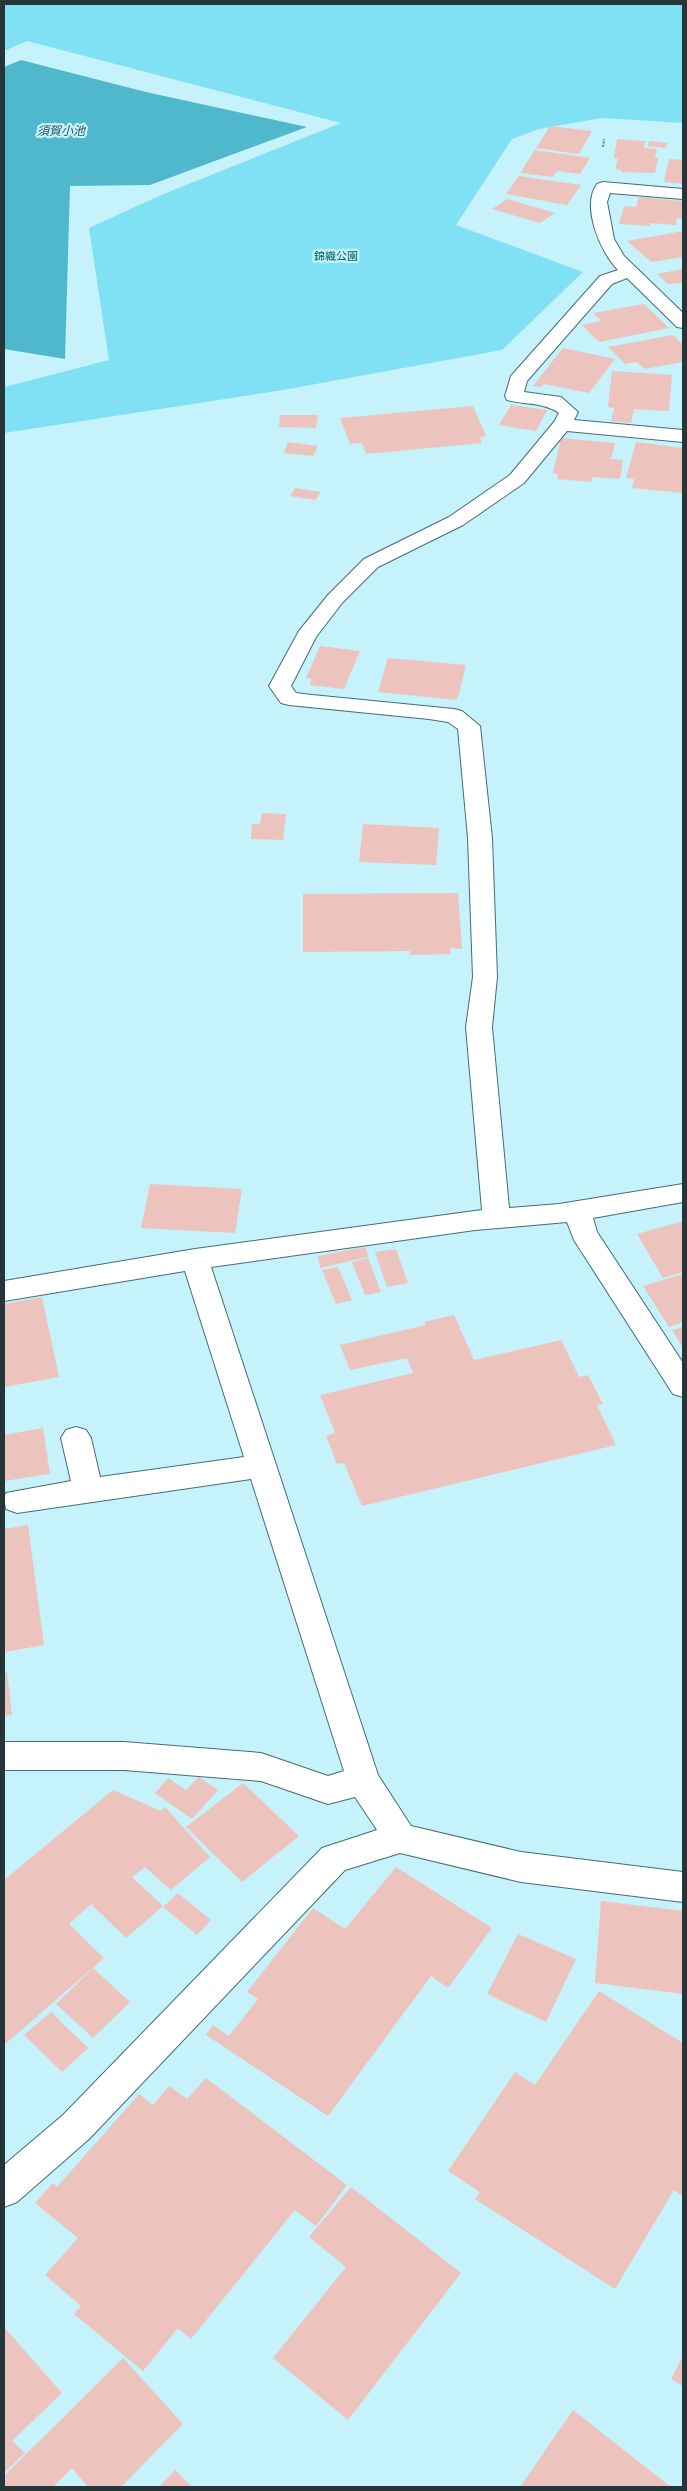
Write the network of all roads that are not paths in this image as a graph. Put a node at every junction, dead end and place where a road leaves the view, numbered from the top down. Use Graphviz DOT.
graph roads {
  1 [pos="683,194"];
  2 [pos="630,271"];
  3 [pos="683,323"];
  4 [pos="562,425"];
  5 [pos="683,436"];
  6 [pos="683,1193"];
  7 [pos="578,1210"];
  8 [pos="496,1218"];
  9 [pos="195,1259"];
  10 [pos="4,1291"];
  11 [pos="683,1386"];
  12 [pos="76,1438"];
  13 [pos="262,1466"];
  14 [pos="88,1491"];
  15 [pos="17,1502"];
  16 [pos="4,1756"];
  17 [pos="363,1780"];
  18 [pos="400,1838"];
  19 [pos="683,1887"];
  20 [pos="4,2189"];
  1 -- 2 [label="street"];
  2 -- 3 [label="street"];
  2 -- 4 [label="street"];
  4 -- 5 [label="street"];
  4 -- 8 [label="street"];
  6 -- 7 [label="street"];
  7 -- 8 [label="street"];
  7 -- 11 [label="street"];
  8 -- 9 [label="street"];
  9 -- 10 [label="street"];
  9 -- 13 [label="street"];
  12 -- 14 [label="street"];
  13 -- 14 [label="street"];
  13 -- 17 [label="street"];
  14 -- 15 [label="street"];
  16 -- 17 [label="street"];
  17 -- 18 [label="street"];
  18 -- 19 [label="street"];
  18 -- 20 [label="street"];
}
